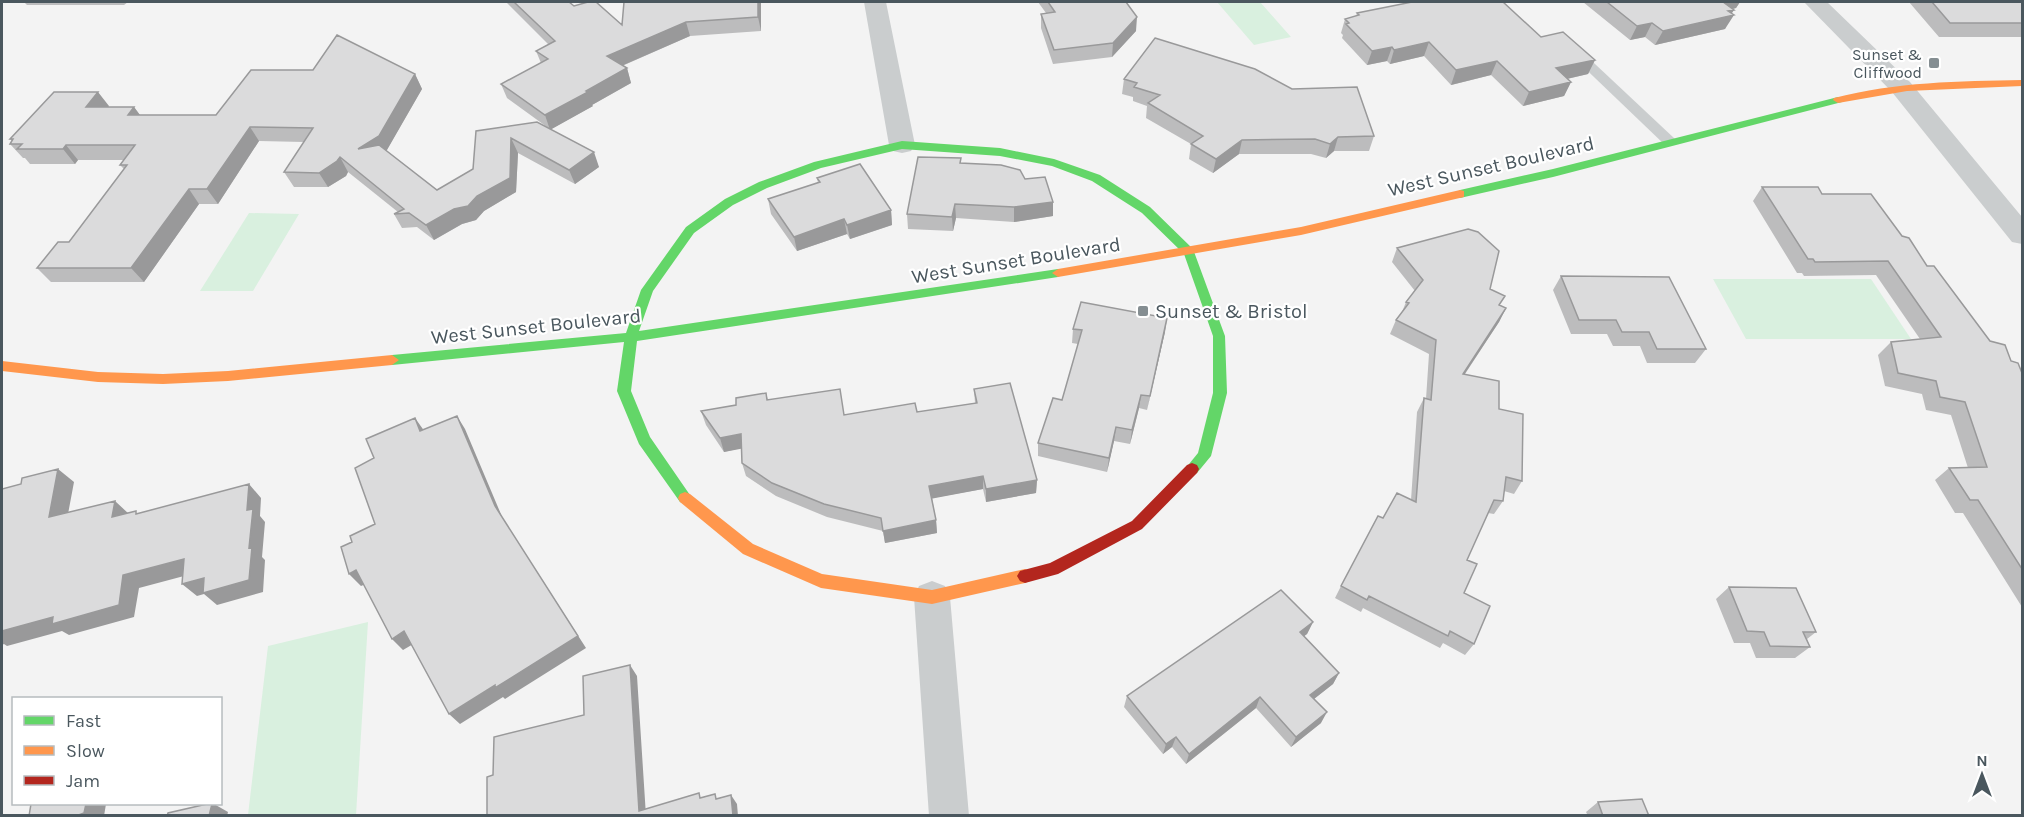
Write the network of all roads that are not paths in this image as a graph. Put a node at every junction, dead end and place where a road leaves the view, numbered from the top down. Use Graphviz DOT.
graph roads {
  1 [pos="874,2"];
  2 [pos="1815,2"];
  3 [pos="1563,42"];
  4 [pos="2022,83"];
  5 [pos="1901,87"];
  6 [pos="1670,142"];
  7 [pos="902,145"];
  8 [pos="2022,235"];
  9 [pos="1189,252"];
  10 [pos="631,337"];
  11 [pos="2,366"];
  12 [pos="932,597"];
  13 [pos="949,816"];
  1 -- 7 [label="street"];
  2 -- 5 [label="street"];
  3 -- 6 [label="lane"];
  4 -- 5 [label="main road, West Sunset Boulevard"];
  5 -- 6 [label="main road, West Sunset Boulevard"];
  5 -- 8 [label="street"];
  6 -- 9 [label="main road, West Sunset Boulevard"];
  7 -- 9 [label="main road"];
  7 -- 10 [label="main road"];
  9 -- 10 [label="main road, West Sunset Boulevard"];
  9 -- 12 [label="main road"];
  10 -- 11 [label="main road, West Sunset Boulevard"];
  10 -- 12 [label="main road"];
  12 -- 13 [label="street"];
}
